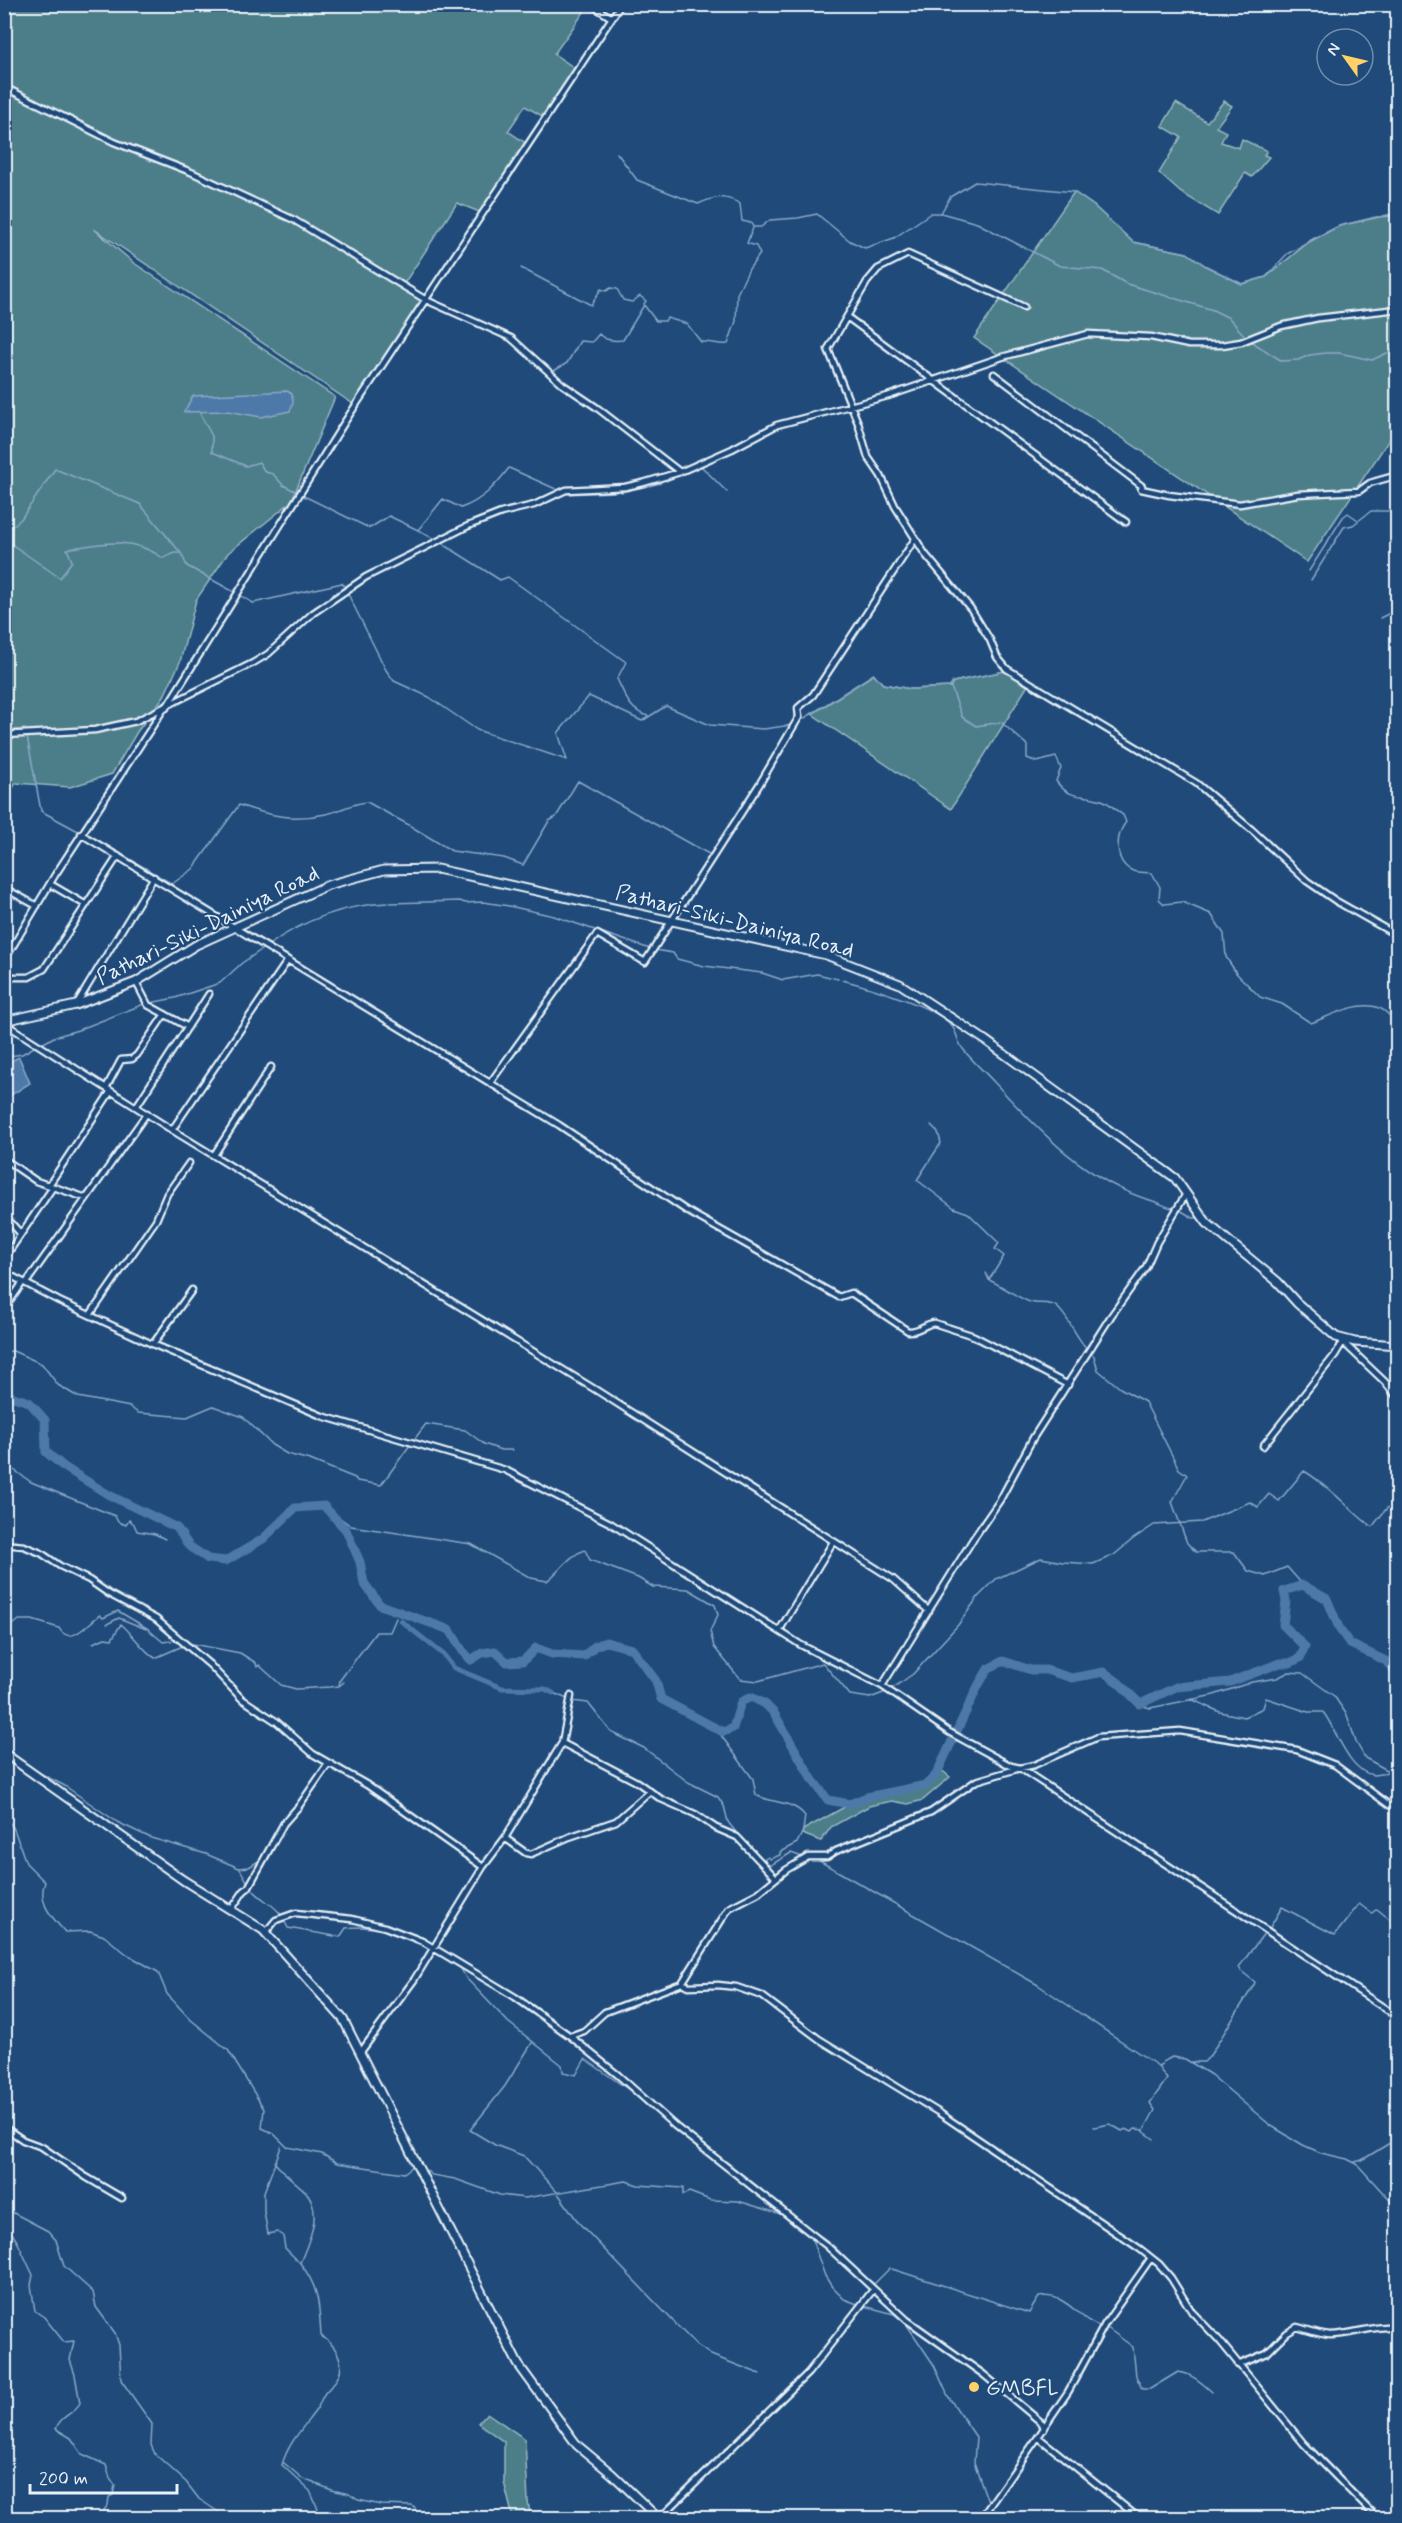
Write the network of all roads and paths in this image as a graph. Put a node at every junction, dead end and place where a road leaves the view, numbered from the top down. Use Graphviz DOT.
graph roads {
  1 [pos="590,4"];
  2 [pos="621,4"];
  3 [pos="612,18"];
  4 [pos="4,87"];
  5 [pos="426,300"];
  6 [pos="1024,307"];
  7 [pos="1398,309"];
  8 [pos="847,316"];
  9 [pos="993,374"];
  10 [pos="935,380"];
  11 [pos="852,407"];
  12 [pos="680,472"];
  13 [pos="1398,475"];
  14 [pos="1126,522"];
  15 [pos="915,539"];
  16 [pos="165,709"];
  17 [pos="4,735"];
  18 [pos="81,834"];
  19 [pos="118,856"];
  20 [pos="154,877"];
  21 [pos="50,884"];
  22 [pos="4,888"];
  23 [pos="86,905"];
  24 [pos="38,906"];
  25 [pos="670,921"];
  26 [pos="235,926"];
  27 [pos="1398,936"];
  28 [pos="288,960"];
  29 [pos="4,961"];
  30 [pos="4,977"];
  31 [pos="136,982"];
  32 [pos="209,994"];
  33 [pos="76,1005"];
  34 [pos="165,1014"];
  35 [pos="4,1022"];
  36 [pos="188,1027"];
  37 [pos="271,1067"];
  38 [pos="490,1083"];
  39 [pos="109,1090"];
  40 [pos="136,1107"];
  41 [pos="147,1113"];
  42 [pos="172,1130"];
  43 [pos="214,1155"];
  44 [pos="4,1159"];
  45 [pos="189,1163"];
  46 [pos="51,1186"];
  47 [pos="1186,1194"];
  48 [pos="86,1198"];
  49 [pos="4,1215"];
  50 [pos="20,1233"];
  51 [pos="4,1259"];
  52 [pos="4,1272"];
  53 [pos="25,1282"];
  54 [pos="192,1290"];
  55 [pos="4,1310"];
  56 [pos="90,1315"];
  57 [pos="1344,1340"];
  58 [pos="153,1344"];
  59 [pos="1398,1345"];
  60 [pos="1068,1385"];
  61 [pos="1398,1398"];
  62 [pos="1263,1446"];
  63 [pos="833,1542"];
  64 [pos="4,1544"];
  65 [pos="929,1611"];
  66 [pos="779,1631"];
  67 [pos="882,1686"];
  68 [pos="571,1696"];
  69 [pos="562,1743"];
  70 [pos="4,1753"];
  71 [pos="328,1764"];
  72 [pos="1020,1768"];
  73 [pos="650,1791"];
  74 [pos="1398,1808"];
  75 [pos="505,1838"];
  76 [pos="483,1867"];
  77 [pos="776,1878"];
  78 [pos="231,1910"];
  79 [pos="265,1933"];
  80 [pos="435,1947"];
  81 [pos="682,1983"];
  82 [pos="1398,2018"];
  83 [pos="570,2036"];
  84 [pos="360,2053"];
  85 [pos="4,2127"];
  86 [pos="122,2198"];
  87 [pos="1151,2258"];
  88 [pos="873,2290"];
  89 [pos="1398,2327"];
  90 [pos="1238,2365"];
  91 [pos="1044,2427"];
  92 [pos="1038,2437"];
  93 [pos="659,2518"];
  94 [pos="981,2518"];
  95 [pos="1139,2518"];
  96 [pos="1377,2518"];
  1 -- 3 [label="street"];
  2 -- 3 [label="street"];
  3 -- 5 [label="street"];
  4 -- 5 [label="street"];
  5 -- 12 [label="street"];
  5 -- 16 [label="street"];
  6 -- 8 [label="street"];
  7 -- 10 [label="street"];
  8 -- 10 [label="street"];
  8 -- 11 [label="street"];
  9 -- 13 [label="street"];
  10 -- 11 [label="street"];
  10 -- 14 [label="street"];
  11 -- 12 [label="street"];
  11 -- 15 [label="street"];
  12 -- 16 [label="street"];
  15 -- 25 [label="street"];
  15 -- 27 [label="street"];
  16 -- 17 [label="street"];
  16 -- 18 [label="street"];
  18 -- 19 [label="street"];
  18 -- 21 [label="street"];
  19 -- 20 [label="street"];
  19 -- 23 [label="street"];
  20 -- 26 [label="street"];
  20 -- 33 [label="street"];
  21 -- 23 [label="street"];
  21 -- 24 [label="street"];
  22 -- 24 [label="street"];
  23 -- 30 [label="street"];
  24 -- 29 [label="street"];
  25 -- 26 [label="main road, Pathari-Siki-Dainiya Road"];
  25 -- 38 [label="street"];
  25 -- 47 [label="main road, Pathari-Siki-Dainiya Road"];
  26 -- 28 [label="street"];
  26 -- 31 [label="main road, Pathari-Siki-Dainiya Road"];
  28 -- 38 [label="street"];
  28 -- 42 [label="street"];
  31 -- 33 [label="main road, Pathari-Siki-Dainiya Road"];
  31 -- 34 [label="street"];
  32 -- 36 [label="street"];
  33 -- 35 [label="main road, Pathari-Siki-Dainiya Road"];
  34 -- 36 [label="street"];
  34 -- 39 [label="street"];
  35 -- 39 [label="street"];
  36 -- 40 [label="street"];
  37 -- 43 [label="street"];
  38 -- 60 [label="street"];
  39 -- 40 [label="street"];
  39 -- 46 [label="street"];
  40 -- 41 [label="street"];
  41 -- 42 [label="street"];
  41 -- 48 [label="street"];
  42 -- 43 [label="street"];
  43 -- 63 [label="street"];
  44 -- 46 [label="street"];
  45 -- 56 [label="street"];
  46 -- 48 [label="street"];
  46 -- 50 [label="street"];
  47 -- 57 [label="main road, Pathari-Siki-Dainiya Road"];
  47 -- 60 [label="street"];
  48 -- 53 [label="street"];
  49 -- 50 [label="street"];
  50 -- 51 [label="street"];
  52 -- 53 [label="street"];
  53 -- 55 [label="street"];
  53 -- 56 [label="street"];
  54 -- 58 [label="street"];
  56 -- 58 [label="street"];
  57 -- 59 [label="main road, Pathari-Siki-Dainiya Road"];
  57 -- 61 [label="street"];
  57 -- 62 [label="street"];
  58 -- 66 [label="street"];
  60 -- 65 [label="street"];
  63 -- 65 [label="street"];
  63 -- 66 [label="street"];
  64 -- 71 [label="street"];
  65 -- 67 [label="street"];
  66 -- 67 [label="street"];
  67 -- 72 [label="street"];
  68 -- 69 [label="street"];
  69 -- 73 [label="street"];
  69 -- 75 [label="street"];
  70 -- 78 [label="main road"];
  71 -- 76 [label="street"];
  71 -- 78 [label="street"];
  72 -- 74 [label="street"];
  72 -- 77 [label="street"];
  72 -- 82 [label="street"];
  73 -- 75 [label="street"];
  73 -- 77 [label="street"];
  75 -- 76 [label="street"];
  76 -- 80 [label="street"];
  77 -- 81 [label="street"];
  78 -- 79 [label="main road"];
  79 -- 80 [label="street"];
  79 -- 84 [label="main road"];
  80 -- 83 [label="street"];
  80 -- 84 [label="street"];
  81 -- 83 [label="street"];
  81 -- 87 [label="street"];
  83 -- 88 [label="street"];
  84 -- 93 [label="main road"];
  85 -- 86 [label="street"];
  87 -- 90 [label="street"];
  87 -- 91 [label="street"];
  88 -- 91 [label="street"];
  88 -- 93 [label="street"];
  89 -- 90 [label="street"];
  90 -- 96 [label="street"];
  91 -- 92 [label="street"];
  92 -- 94 [label="street"];
  92 -- 95 [label="street"];
}
